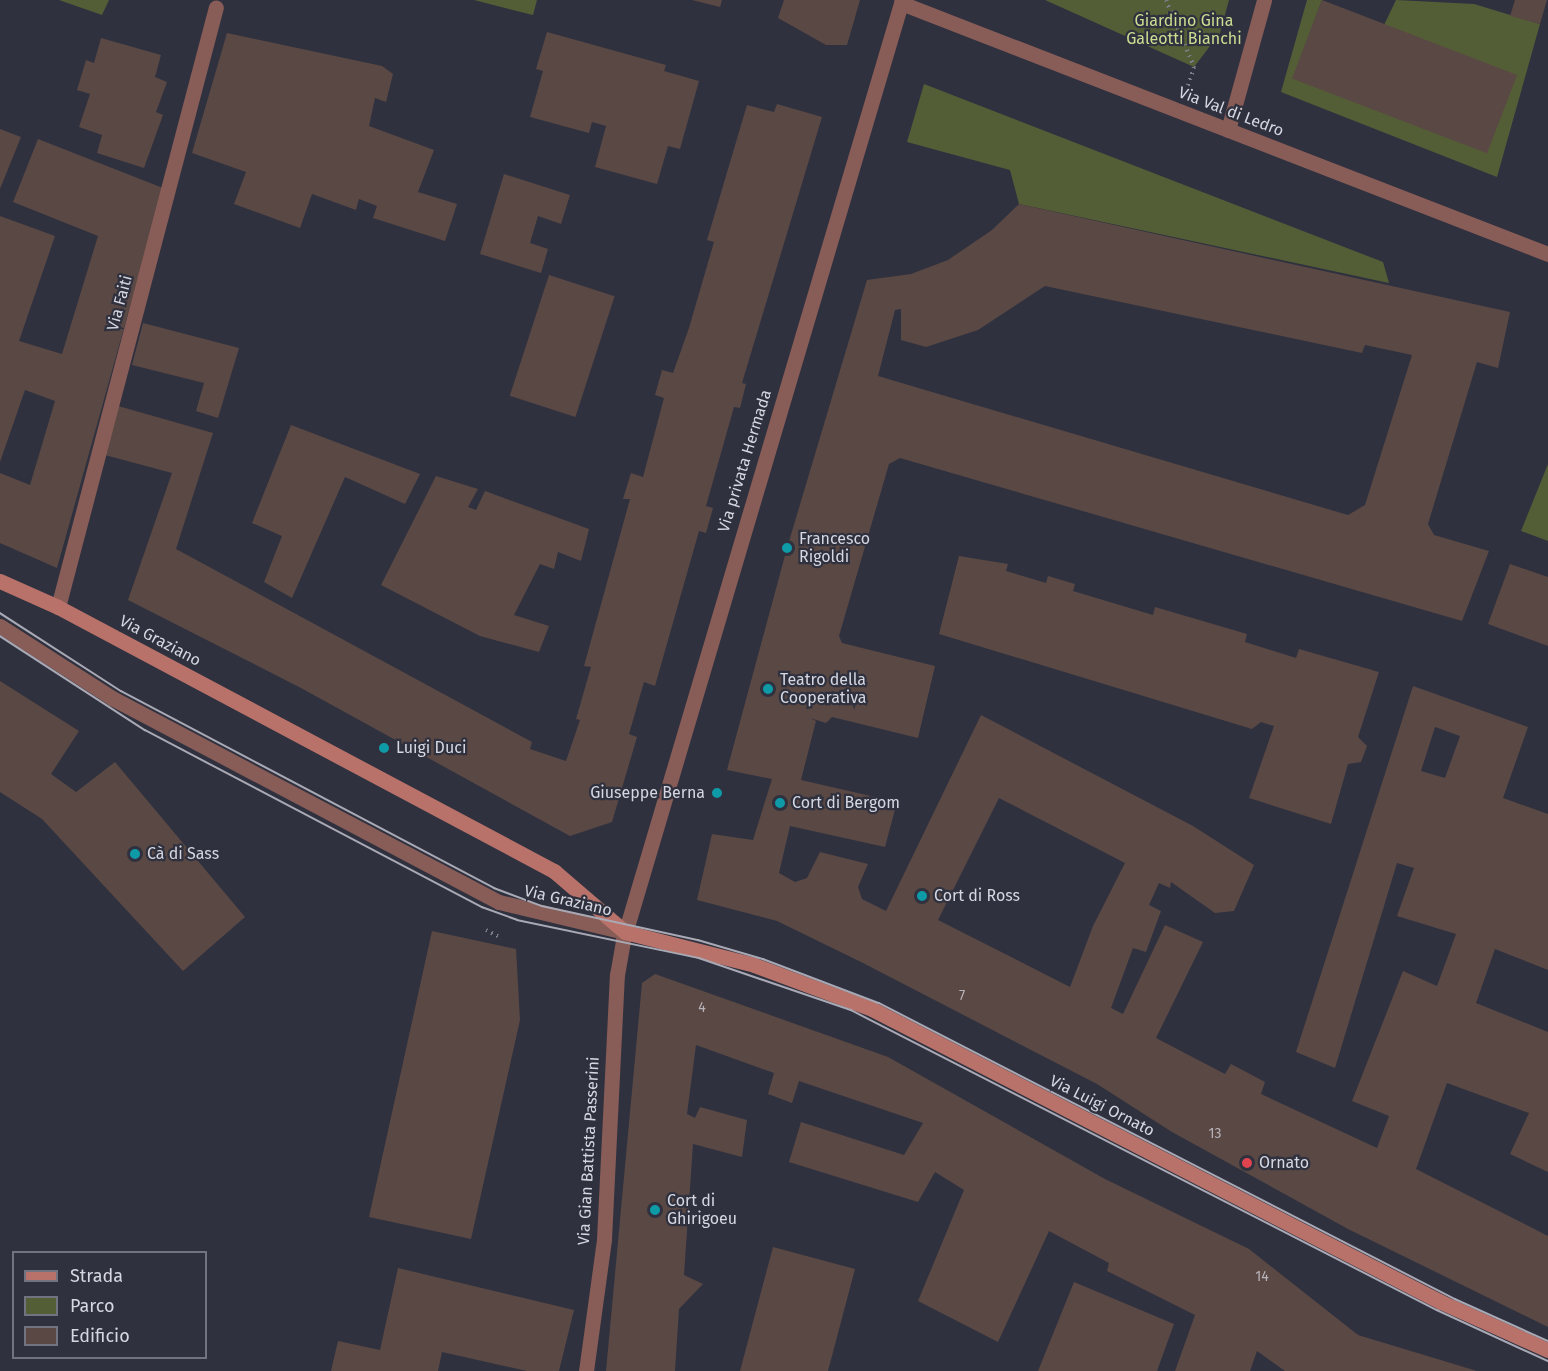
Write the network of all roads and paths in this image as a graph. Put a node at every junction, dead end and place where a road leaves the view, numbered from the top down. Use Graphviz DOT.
graph roads {
  1 [pos="1166,0"];
  2 [pos="1264,0"];
  3 [pos="901,1"];
  4 [pos="216,7"];
  5 [pos="1180,111"];
  6 [pos="1228,130"];
  7 [pos="1548,254"];
  8 [pos="0,581"];
  9 [pos="57,607"];
  10 [pos="0,626"];
  11 [pos="625,932"];
  12 [pos="1548,1350"];
  13 [pos="586,1371"];
  1 -- 5 [label="path"];
  2 -- 6 [label="street"];
  3 -- 5 [label="street, Via Val di Ledro"];
  3 -- 11 [label="street, Via privata Hermada"];
  4 -- 9 [label="street, Via Faiti"];
  5 -- 6 [label="street, Via Val di Ledro"];
  6 -- 7 [label="street, Via Val di Ledro"];
  8 -- 9 [label="main road, Via Graziano"];
  9 -- 11 [label="main road, Via Graziano"];
  10 -- 11 [label="street, Via Graziano"];
  11 -- 12 [label="main road, Via Luigi Ornato"];
  11 -- 13 [label="street, Via Gian Battista Passerini"];
}
